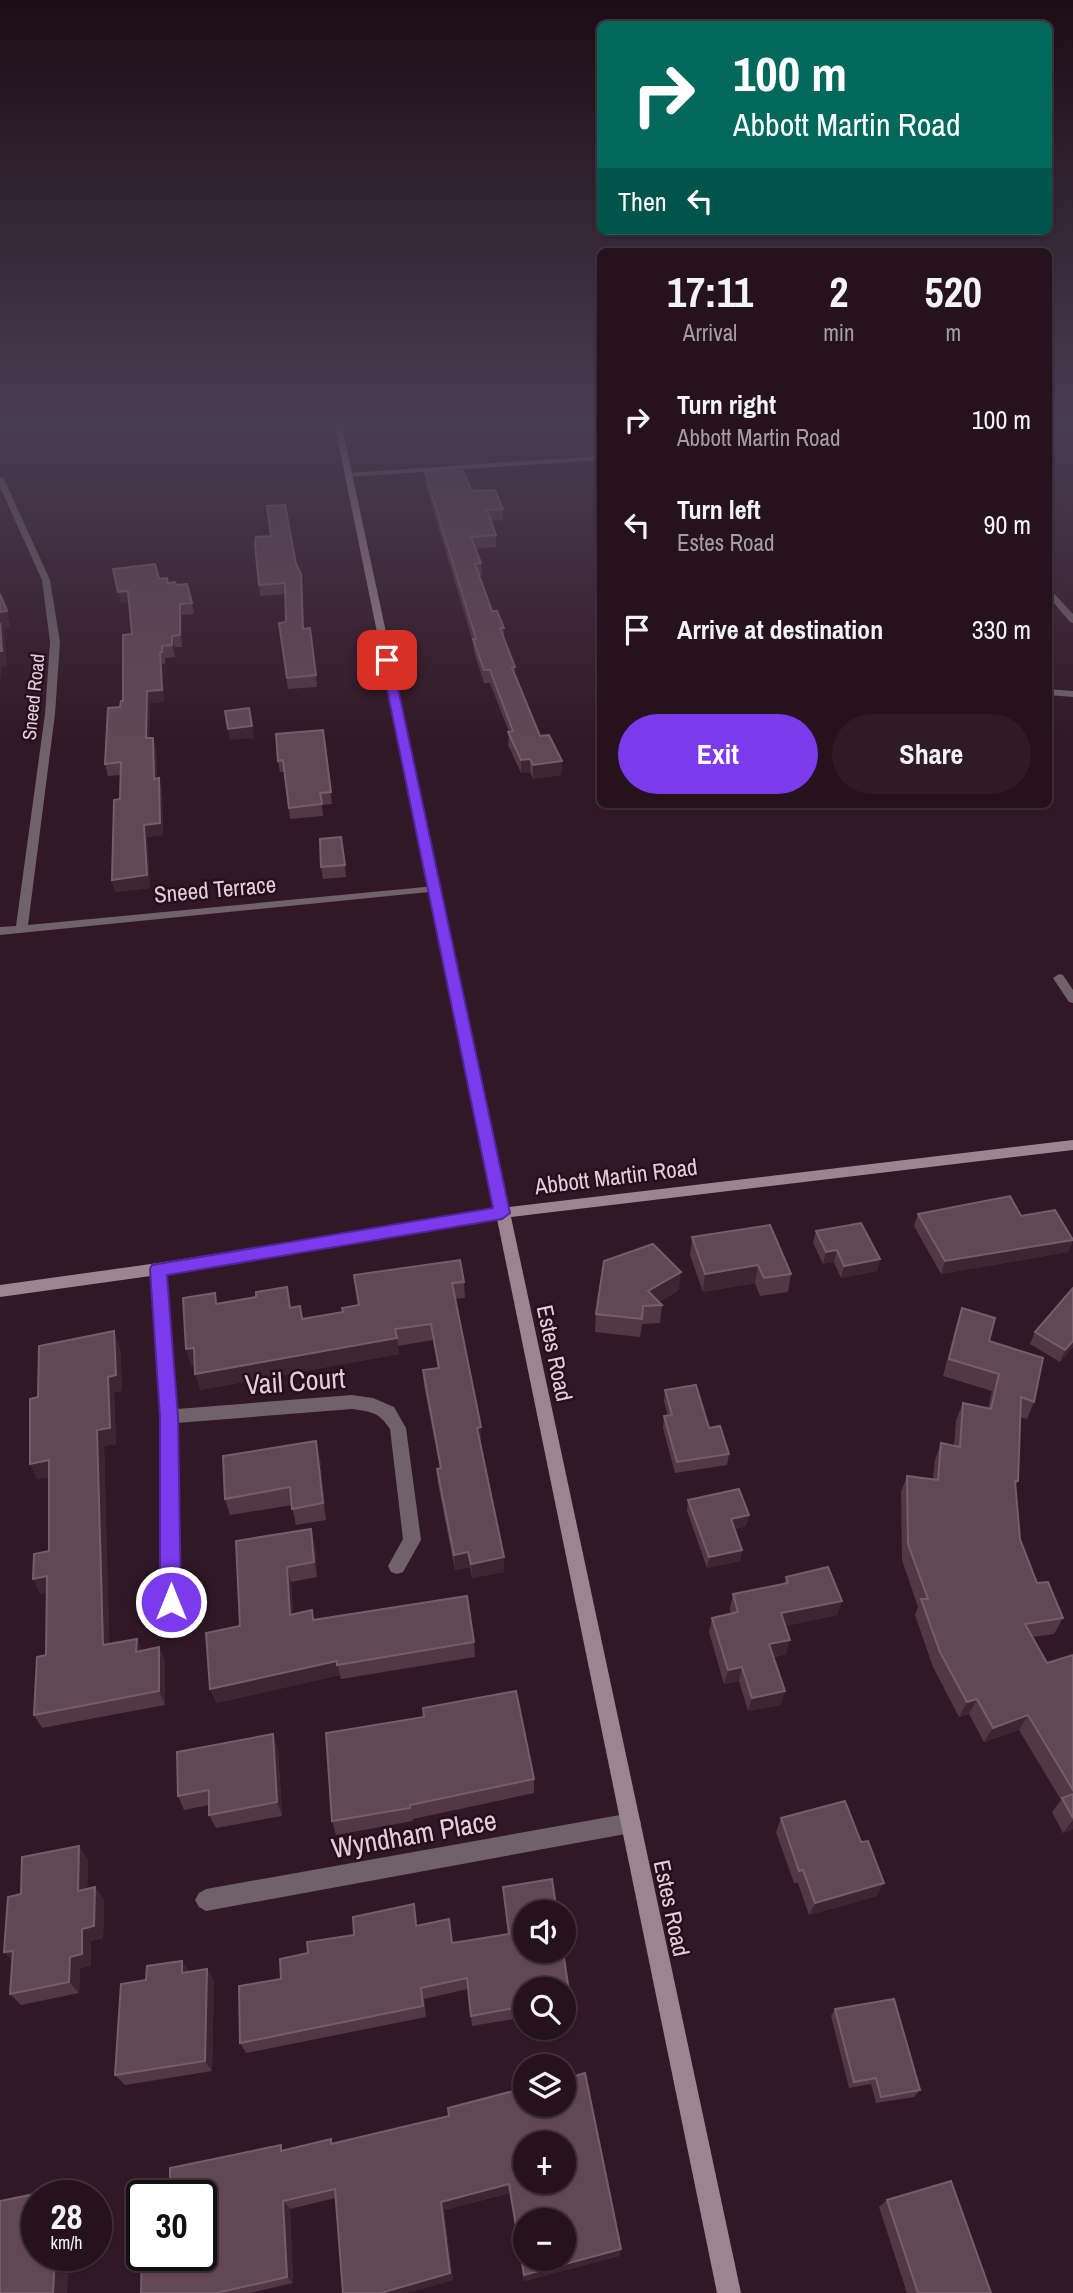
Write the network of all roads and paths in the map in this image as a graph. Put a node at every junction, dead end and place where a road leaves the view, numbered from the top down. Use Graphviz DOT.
graph roads {
  1 [pos="23,529"];
  2 [pos="360,529"];
  3 [pos="1052,595"];
  4 [pos="1073,620"];
  5 [pos="1052,692"];
  6 [pos="1073,694"];
  7 [pos="435,889"];
  8 [pos="22,928"];
  9 [pos="0,931"];
  10 [pos="1059,978"];
  11 [pos="1073,999"];
  12 [pos="1073,1145"];
  13 [pos="502,1213"];
  14 [pos="158,1269"];
  15 [pos="0,1291"];
  16 [pos="169,1417"];
  17 [pos="397,1566"];
  18 [pos="171,1602"];
  19 [pos="631,1823"];
  20 [pos="206,1900"];
  21 [pos="729,2293"];
  1 -- 8 [label="street, Sneed Road"];
  2 -- 7 [label="main road, Estes Road"];
  3 -- 4 [label="street"];
  5 -- 6 [label="street"];
  7 -- 8 [label="street, Sneed Terrace"];
  7 -- 13 [label="main road, Estes Road"];
  8 -- 9 [label="street, Sneed Terrace"];
  10 -- 11 [label="street"];
  12 -- 13 [label="main road, Abbott Martin Road"];
  13 -- 14 [label="main road, Abbott Martin Road"];
  13 -- 19 [label="main road, Estes Road"];
  14 -- 15 [label="main road, Abbott Martin Road"];
  14 -- 16 [label="street"];
  16 -- 17 [label="street, Vail Court"];
  16 -- 18 [label="street"];
  19 -- 20 [label="street, Wyndham Place"];
  19 -- 21 [label="main road, Estes Road"];
}
